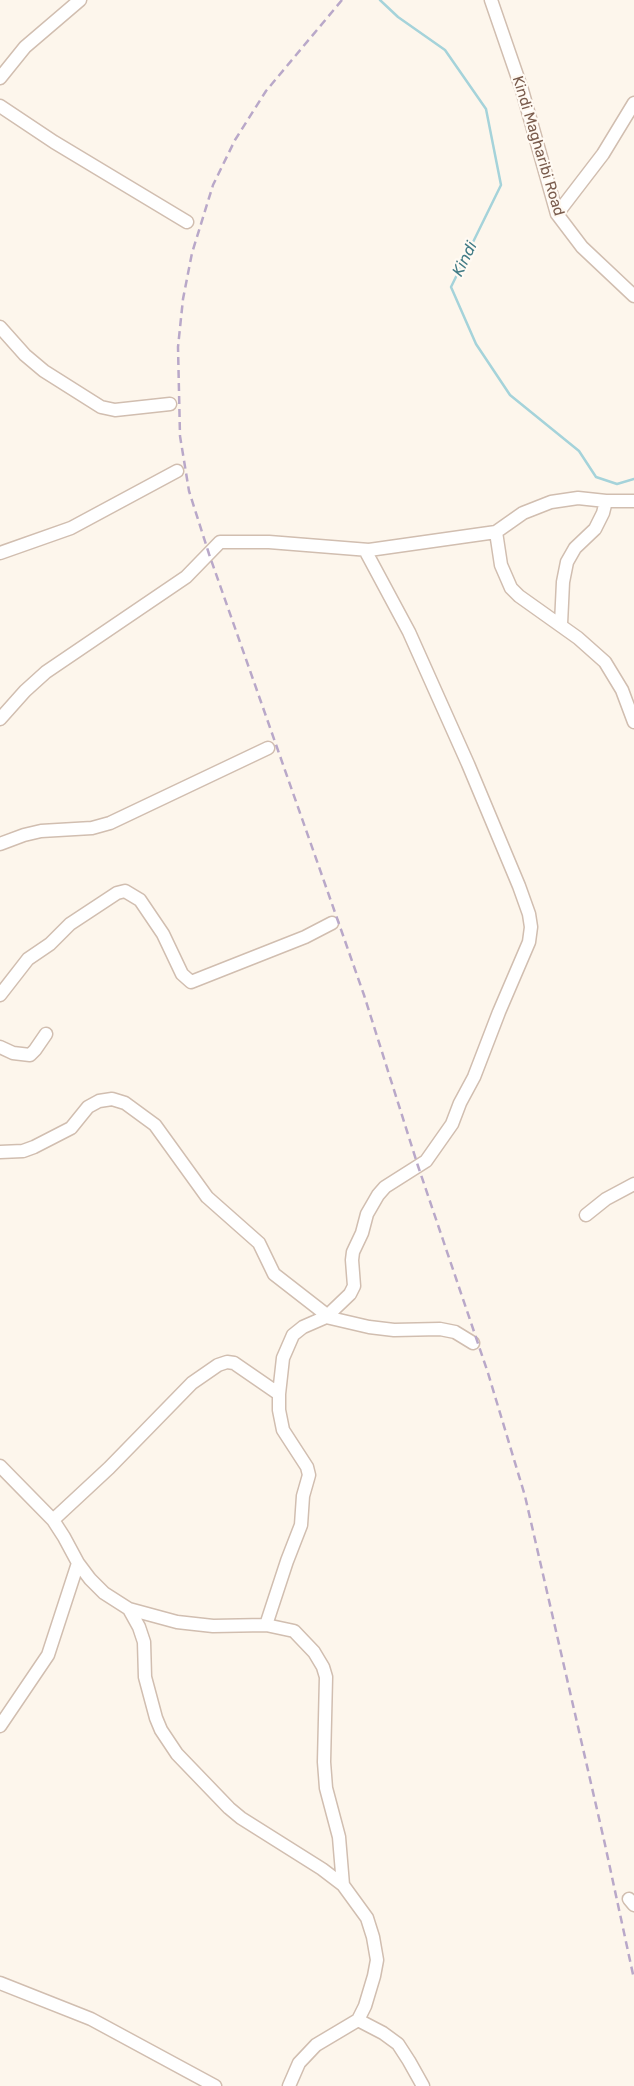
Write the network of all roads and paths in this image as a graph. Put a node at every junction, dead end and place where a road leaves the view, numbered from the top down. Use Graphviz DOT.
graph roads {
  1 [pos="80,0"];
  2 [pos="490,0"];
  3 [pos="0,78"];
  4 [pos="634,103"];
  5 [pos="0,106"];
  6 [pos="557,214"];
  7 [pos="187,222"];
  8 [pos="634,296"];
  9 [pos="0,327"];
  10 [pos="170,404"];
  11 [pos="178,471"];
  12 [pos="634,500"];
  13 [pos="606,501"];
  14 [pos="496,532"];
  15 [pos="365,550"];
  16 [pos="0,553"];
  17 [pos="560,624"];
  18 [pos="0,719"];
  19 [pos="634,722"];
  20 [pos="268,748"];
  21 [pos="0,844"];
  22 [pos="332,923"];
  23 [pos="0,995"];
  24 [pos="46,1034"];
  25 [pos="0,1047"];
  26 [pos="0,1152"];
  27 [pos="634,1184"];
  28 [pos="586,1215"];
  29 [pos="327,1317"];
  30 [pos="473,1343"];
  31 [pos="279,1394"];
  32 [pos="0,1466"];
  33 [pos="52,1520"];
  34 [pos="78,1564"];
  35 [pos="130,1610"];
  36 [pos="266,1625"];
  37 [pos="0,1726"];
  38 [pos="343,1885"];
  39 [pos="0,1983"];
  40 [pos="358,2020"];
  41 [pos="215,2086"];
  42 [pos="288,2086"];
  43 [pos="423,2086"];
  1 -- 3 [label="street"];
  2 -- 6 [label="street, Kindi Magharibi Road"];
  4 -- 6 [label="street"];
  5 -- 7 [label="street"];
  6 -- 8 [label="street, Kindi Magharibi Road"];
  9 -- 10 [label="street"];
  11 -- 16 [label="street"];
  12 -- 13 [label="street"];
  13 -- 14 [label="street"];
  13 -- 17 [label="street"];
  14 -- 15 [label="street"];
  14 -- 17 [label="street"];
  15 -- 18 [label="street"];
  15 -- 29 [label="street"];
  17 -- 19 [label="street"];
  20 -- 21 [label="street"];
  22 -- 23 [label="street"];
  24 -- 25 [label="street"];
  26 -- 29 [label="street"];
  27 -- 28 [label="street"];
  29 -- 30 [label="street"];
  29 -- 31 [label="street"];
  31 -- 33 [label="street"];
  31 -- 36 [label="street"];
  32 -- 33 [label="street"];
  33 -- 34 [label="street"];
  34 -- 35 [label="street"];
  34 -- 37 [label="street"];
  35 -- 36 [label="street"];
  35 -- 38 [label="street"];
  36 -- 38 [label="street"];
  38 -- 40 [label="street"];
  39 -- 41 [label="street"];
  40 -- 42 [label="street"];
  40 -- 43 [label="street"];
}
